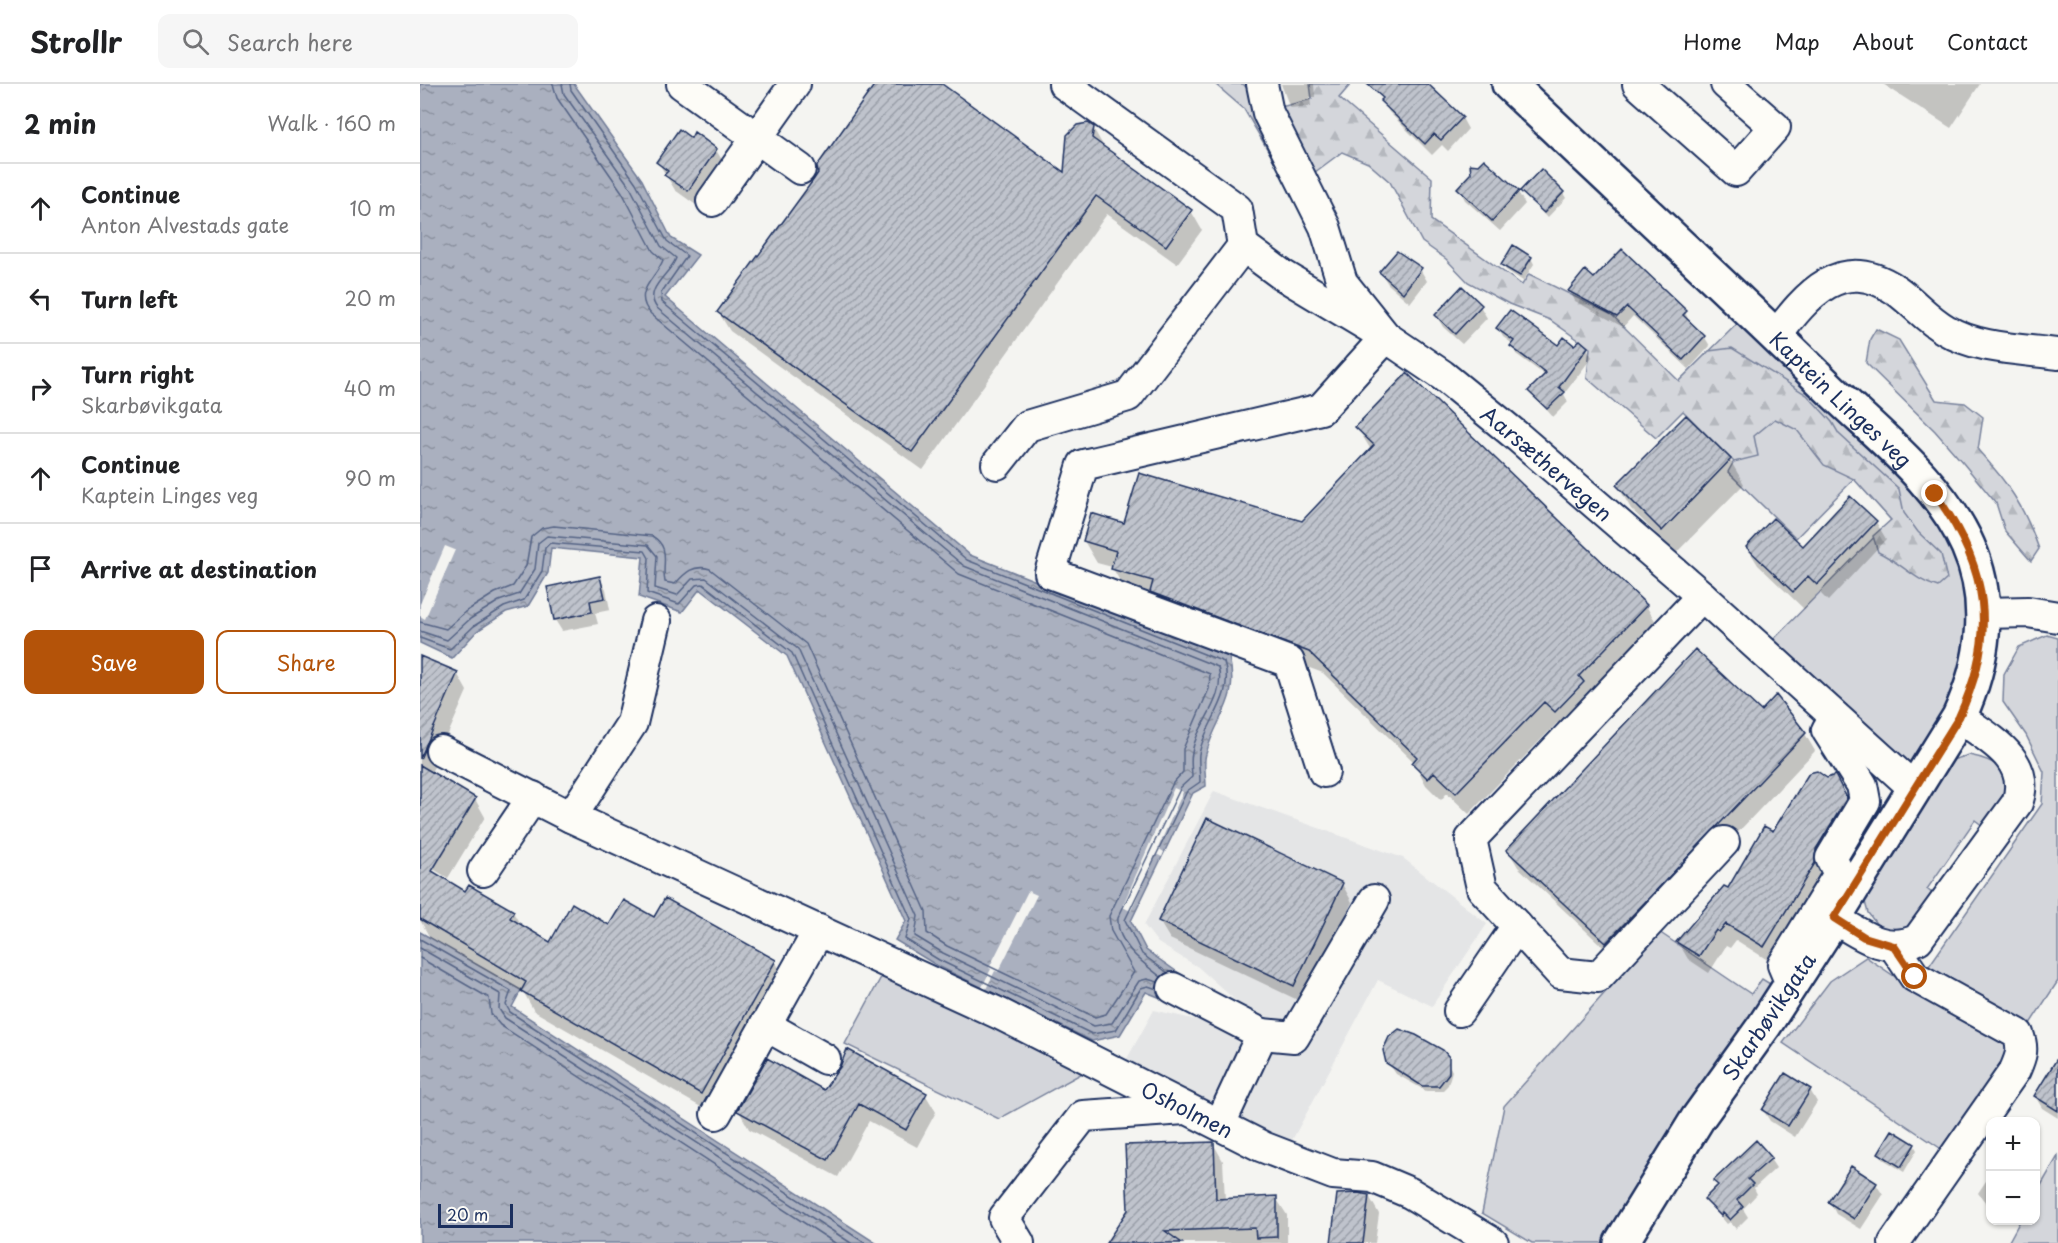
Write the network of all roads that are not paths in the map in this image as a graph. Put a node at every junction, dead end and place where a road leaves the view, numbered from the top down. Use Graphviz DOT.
graph roads {
  1 [pos="682,84"];
  2 [pos="795,84"];
  3 [pos="1064,84"];
  4 [pos="1262,84"];
  5 [pos="1509,84"];
  6 [pos="1638,84"];
  7 [pos="1726,84"];
  8 [pos="757,138"];
  9 [pos="800,169"];
  10 [pos="712,201"];
  11 [pos="1243,246"];
  12 [pos="1776,336"];
  13 [pos="1386,337"];
  14 [pos="2058,354"];
  15 [pos="997,464"];
  16 [pos="1702,596"];
  17 [pos="1984,613"];
  18 [pos="2058,617"];
  19 [pos="656,621"];
  20 [pos="1835,717"];
  21 [pos="1959,717"];
  22 [pos="441,751"];
  23 [pos="1324,772"];
  24 [pos="1914,788"];
  25 [pos="533,797"];
  26 [pos="571,817"];
  27 [pos="1724,842"];
  28 [pos="483,871"];
  29 [pos="1374,900"];
  30 [pos="1834,918"];
  31 [pos="1517,926"];
  32 [pos="819,930"];
  33 [pos="1894,946"];
  34 [pos="1791,984"];
  35 [pos="1173,988"];
  36 [pos="1460,1011"];
  37 [pos="765,1025"];
  38 [pos="1262,1034"];
  39 [pos="825,1059"];
  40 [pos="1185,1109"];
  41 [pos="716,1114"];
  42 [pos="1220,1124"];
  43 [pos="1019,1243"];
  44 [pos="1493,1243"];
  45 [pos="1621,1243"];
  46 [pos="1894,1243"];
  1 -- 8 [label="street"];
  2 -- 8 [label="street"];
  3 -- 11 [label="street"];
  4 -- 13 [label="street, Aarsæthervegen"];
  5 -- 12 [label="main road, Kaptein Linges veg"];
  6 -- 7 [label="street"];
  8 -- 9 [label="street"];
  8 -- 10 [label="street"];
  11 -- 13 [label="street"];
  11 -- 15 [label="street"];
  12 -- 14 [label="street"];
  12 -- 17 [label="main road, Kaptein Linges veg"];
  13 -- 16 [label="street, Aarsæthervegen"];
  13 -- 23 [label="street"];
  16 -- 20 [label="street, Aarsæthervegen"];
  16 -- 31 [label="street"];
  17 -- 18 [label="street"];
  17 -- 21 [label="main road, Kaptein Linges veg"];
  19 -- 26 [label="street"];
  20 -- 24 [label="street, Aarsæthervegen"];
  20 -- 34 [label="street"];
  21 -- 24 [label="main road, Kaptein Linges veg"];
  21 -- 33 [label="street"];
  22 -- 25 [label="street, Osholmen"];
  24 -- 30 [label="main road, Skarbøvikgata"];
  25 -- 26 [label="street, Osholmen"];
  25 -- 28 [label="street"];
  26 -- 32 [label="street, Osholmen"];
  27 -- 31 [label="street"];
  29 -- 38 [label="street"];
  30 -- 33 [label="street"];
  30 -- 34 [label="main road, Skarbøvikgata"];
  31 -- 36 [label="street"];
  32 -- 37 [label="street"];
  32 -- 40 [label="street, Osholmen"];
  33 -- 46 [label="street"];
  34 -- 45 [label="main road, Skarbøvikgata"];
  35 -- 38 [label="street"];
  37 -- 39 [label="street"];
  37 -- 41 [label="street"];
  38 -- 42 [label="street"];
  40 -- 42 [label="street, Osholmen"];
  40 -- 43 [label="street"];
  42 -- 44 [label="street, Osholmen"];
}
